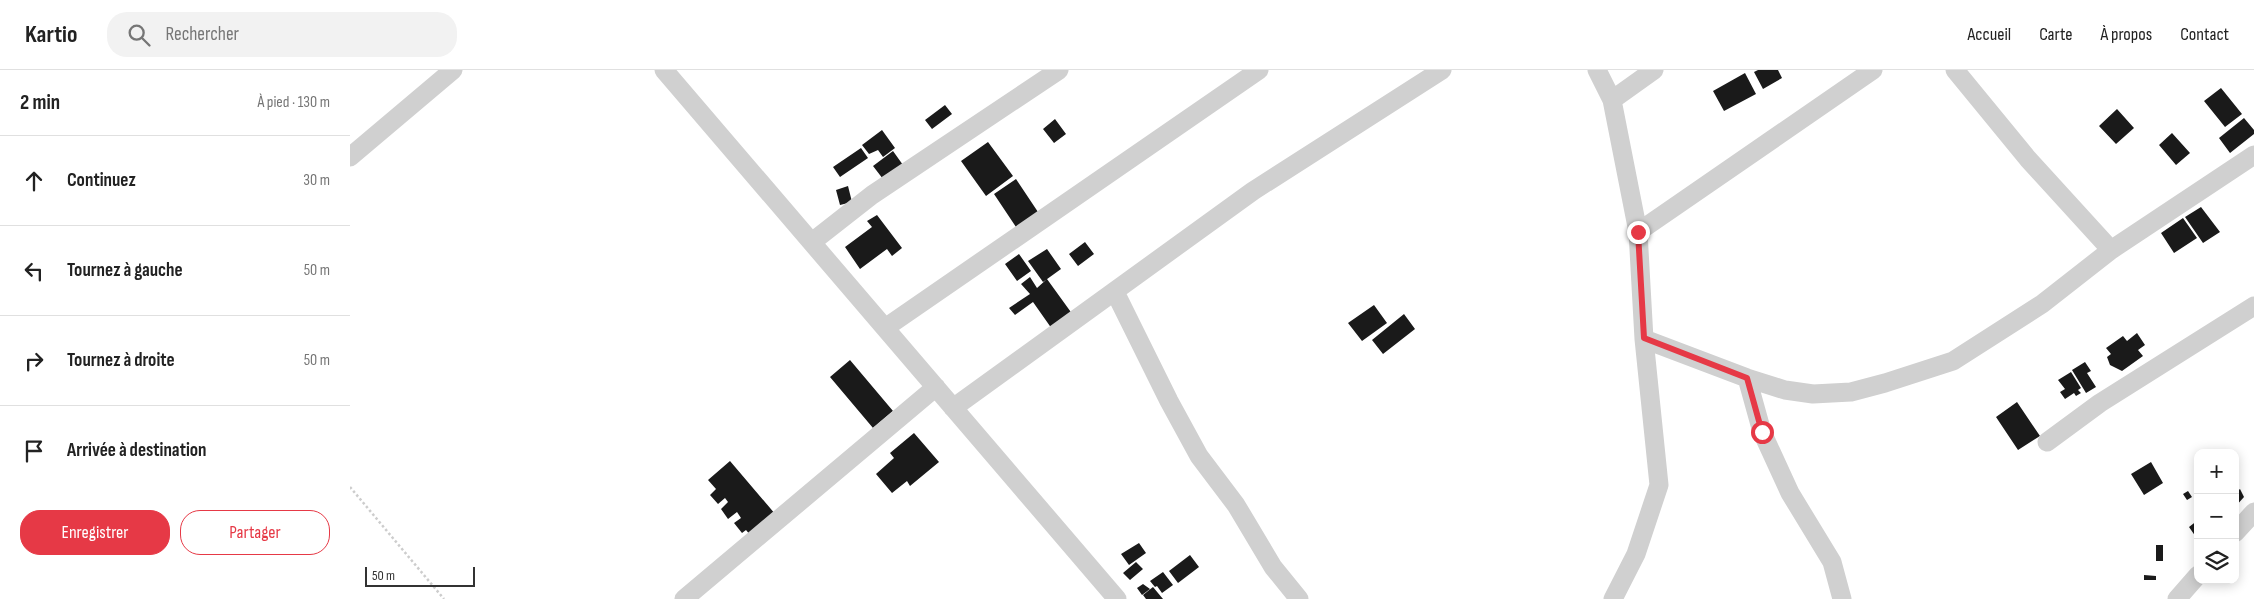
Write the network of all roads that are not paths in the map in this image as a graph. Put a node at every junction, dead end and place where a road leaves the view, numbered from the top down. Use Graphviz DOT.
graph roads {
  1 [pos="453,70"];
  2 [pos="664,70"];
  3 [pos="1059,70"];
  4 [pos="1259,70"];
  5 [pos="1442,70"];
  6 [pos="1597,70"];
  7 [pos="1654,70"];
  8 [pos="1873,70"];
  9 [pos="1955,70"];
  10 [pos="1612,100"];
  11 [pos="2254,155"];
  12 [pos="350,158"];
  13 [pos="1638,232"];
  14 [pos="812,242"];
  15 [pos="2111,250"];
  16 [pos="1115,292"];
  17 [pos="2254,306"];
  18 [pos="885,328"];
  19 [pos="1644,338"];
  20 [pos="1747,378"];
  21 [pos="936,387"];
  22 [pos="954,408"];
  23 [pos="2047,442"];
  24 [pos="2254,512"];
  25 [pos="2239,529"];
  26 [pos="2194,580"];
  27 [pos="684,599"];
  28 [pos="1117,599"];
  29 [pos="1299,599"];
  30 [pos="1613,599"];
  31 [pos="1842,599"];
  32 [pos="2177,599"];
  1 -- 12 [label="street"];
  2 -- 14 [label="street"];
  3 -- 14 [label="street"];
  4 -- 18 [label="street"];
  5 -- 16 [label="street"];
  6 -- 10 [label="street"];
  7 -- 10 [label="street"];
  8 -- 13 [label="street"];
  9 -- 15 [label="street"];
  10 -- 13 [label="street"];
  11 -- 15 [label="street"];
  13 -- 19 [label="street"];
  14 -- 18 [label="street"];
  15 -- 20 [label="street"];
  16 -- 22 [label="street"];
  16 -- 29 [label="street"];
  17 -- 23 [label="street"];
  18 -- 21 [label="street"];
  19 -- 20 [label="street"];
  19 -- 30 [label="street"];
  20 -- 31 [label="street"];
  21 -- 22 [label="street"];
  21 -- 27 [label="street"];
  22 -- 28 [label="street"];
  24 -- 25 [label="street"];
  26 -- 32 [label="street"];
}
